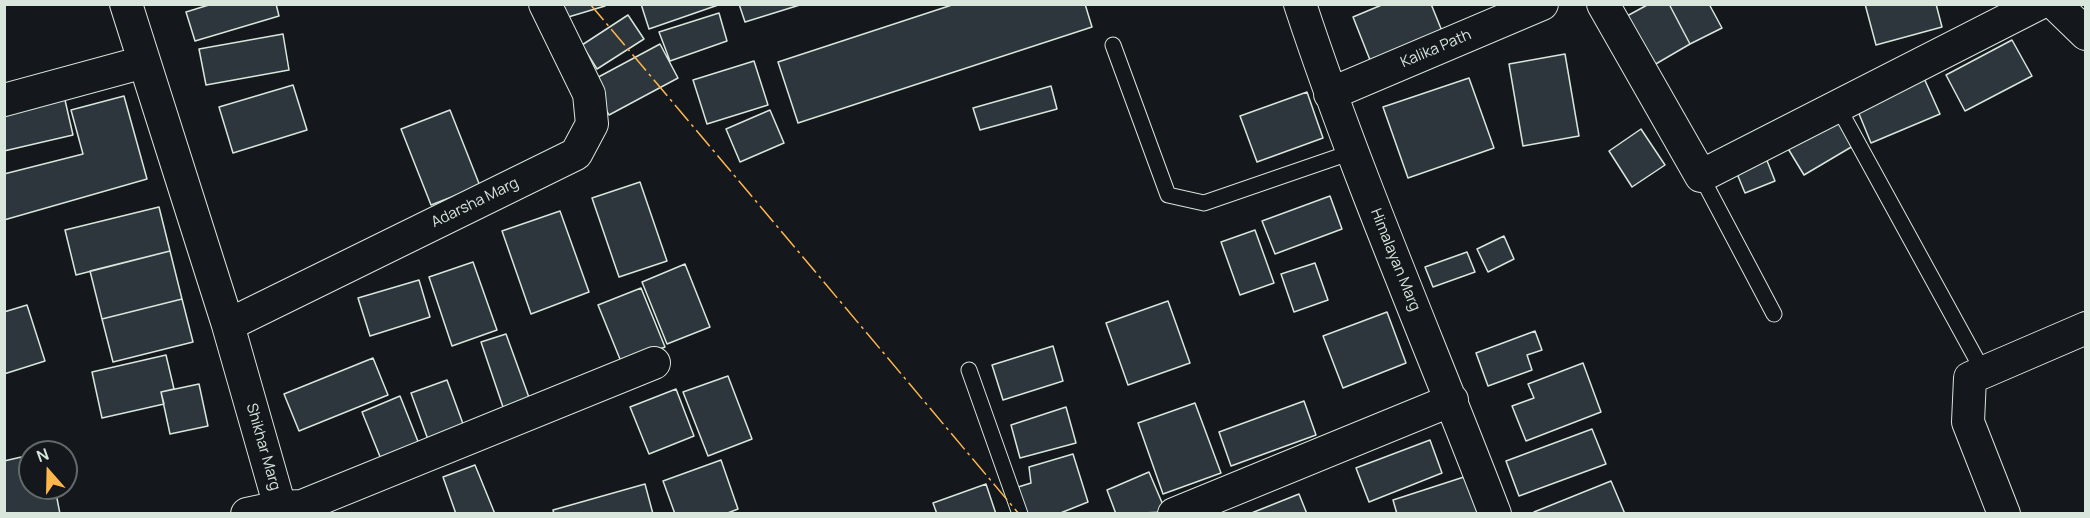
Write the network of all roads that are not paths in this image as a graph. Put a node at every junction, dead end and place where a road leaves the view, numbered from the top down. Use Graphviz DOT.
graph roads {
  1 [pos="126,4"];
  2 [pos="546,4"];
  3 [pos="1300,4"];
  4 [pos="1542,4"];
  5 [pos="1603,4"];
  6 [pos="2038,4"];
  7 [pos="2055,4"];
  8 [pos="2085,34"];
  9 [pos="1113,45"];
  10 [pos="144,62"];
  11 [pos="1330,94"];
  12 [pos="4,100"];
  13 [pos="1837,105"];
  14 [pos="1352,152"];
  15 [pos="1701,176"];
  16 [pos="1774,314"];
  17 [pos="228,325"];
  18 [pos="2085,328"];
  19 [pos="654,363"];
  20 [pos="969,370"];
  21 [pos="1984,373"];
  22 [pos="1452,400"];
  23 [pos="281,510"];
  24 [pos="247,513"];
  25 [pos="1020,513"];
  26 [pos="1174,513"];
  27 [pos="1495,513"];
  28 [pos="2004,513"];
  1 -- 10 [label="street, Shikhar Marg"];
  2 -- 17 [label="street, Adarsha Marg"];
  3 -- 11 [label="street, Himalayan Marg"];
  4 -- 11 [label="street, Kalika Path"];
  5 -- 15 [label="street"];
  6 -- 13 [label="street"];
  7 -- 8 [label="street"];
  9 -- 14 [label="lane"];
  10 -- 12 [label="street"];
  10 -- 17 [label="street, Shikhar Marg"];
  11 -- 14 [label="street, Himalayan Marg"];
  13 -- 15 [label="street"];
  13 -- 21 [label="lane"];
  14 -- 22 [label="street, Himalayan Marg"];
  15 -- 16 [label="lane"];
  17 -- 23 [label="street, Shikhar Marg"];
  18 -- 21 [label="street"];
  19 -- 23 [label="street, Shikhar Marg"];
  20 -- 25 [label="lane"];
  21 -- 28 [label="street"];
  22 -- 26 [label="street"];
  22 -- 27 [label="street, Himalayan Marg"];
  23 -- 24 [label="street"];
}
